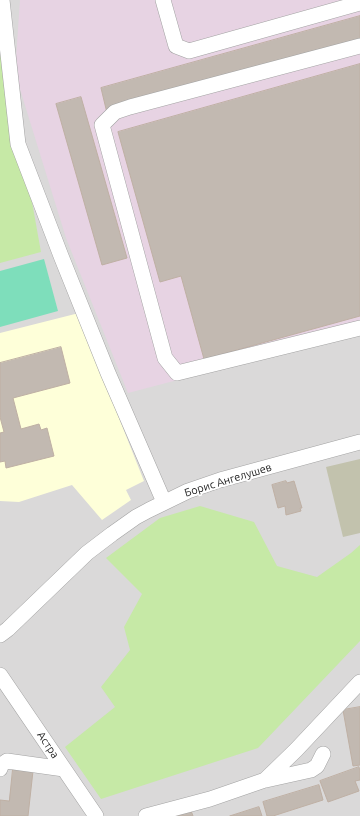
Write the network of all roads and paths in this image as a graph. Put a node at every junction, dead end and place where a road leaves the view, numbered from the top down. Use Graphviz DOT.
graph roads {
  1 [pos="2,0"];
  2 [pos="163,0"];
  3 [pos="358,2"];
  4 [pos="360,46"];
  5 [pos="360,328"];
  6 [pos="360,442"];
  7 [pos="164,502"];
  8 [pos="0,635"];
  9 [pos="0,675"];
  10 [pos="360,682"];
  11 [pos="323,754"];
  12 [pos="0,769"];
  13 [pos="64,769"];
  14 [pos="265,780"];
  15 [pos="96,816"];
  16 [pos="146,816"];
  1 -- 7 [label="street"];
  2 -- 3 [label="street"];
  4 -- 5 [label="street"];
  6 -- 7 [label="street, Борис Ангелушев"];
  7 -- 8 [label="street, Борис Ангелушев"];
  9 -- 13 [label="street, Астра"];
  10 -- 14 [label="street"];
  11 -- 14 [label="street"];
  12 -- 13 [label="street"];
  13 -- 15 [label="street, Астра"];
  14 -- 16 [label="street"];
}
